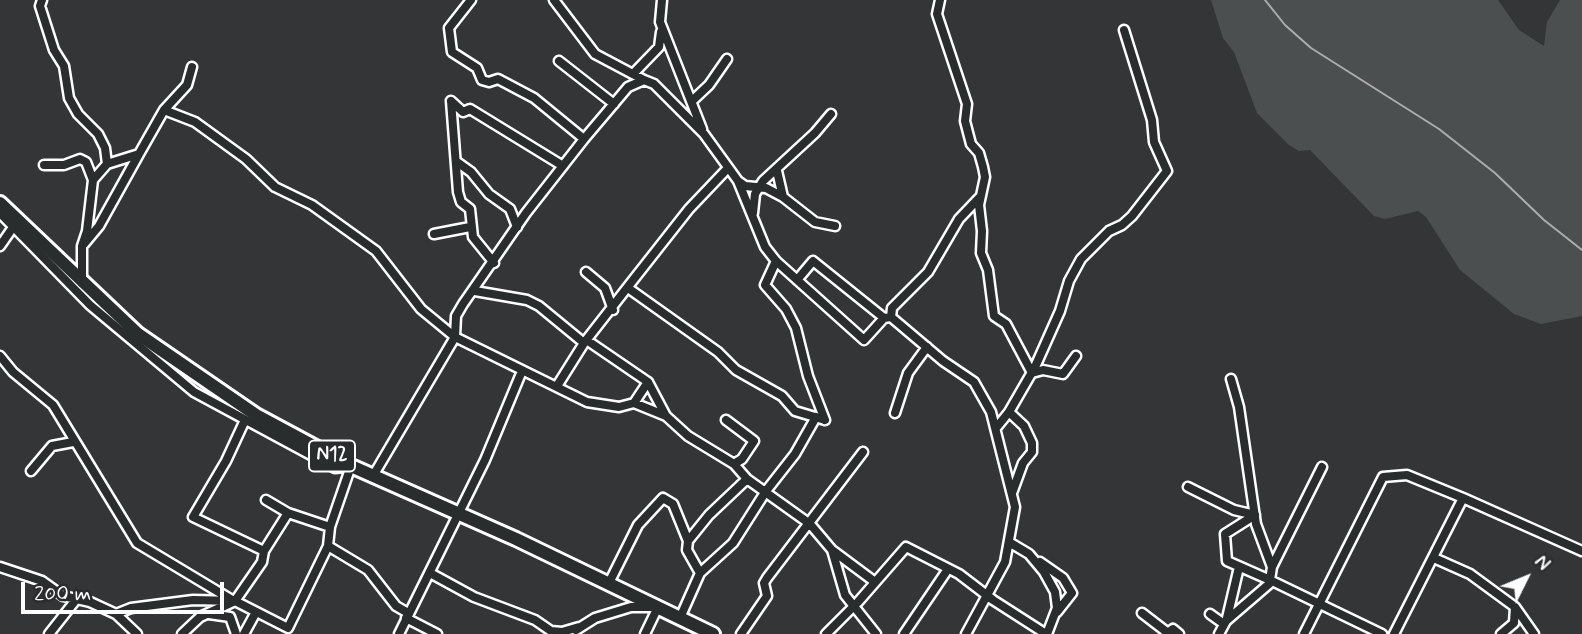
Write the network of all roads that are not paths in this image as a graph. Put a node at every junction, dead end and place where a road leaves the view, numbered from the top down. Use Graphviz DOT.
graph roads {
  1 [pos="42,0"];
  2 [pos="471,0"];
  3 [pos="554,0"];
  4 [pos="662,0"];
  5 [pos="940,0"];
  6 [pos="660,22"];
  7 [pos="1124,30"];
  8 [pos="727,60"];
  9 [pos="559,61"];
  10 [pos="192,67"];
  11 [pos="633,74"];
  12 [pos="644,80"];
  13 [pos="692,102"];
  14 [pos="614,104"];
  15 [pos="163,110"];
  16 [pos="831,114"];
  17 [pos="704,134"];
  18 [pos="584,139"];
  19 [pos="139,154"];
  20 [pos="457,162"];
  21 [pos="107,163"];
  22 [pos="44,165"];
  23 [pos="564,166"];
  24 [pos="728,168"];
  25 [pos="777,171"];
  26 [pos="93,180"];
  27 [pos="738,181"];
  28 [pos="758,189"];
  29 [pos="981,195"];
  30 [pos="783,197"];
  31 [pos="0,203"];
  32 [pos="0,214"];
  33 [pos="752,214"];
  34 [pos="16,223"];
  35 [pos="835,226"];
  36 [pos="470,227"];
  37 [pos="517,227"];
  38 [pos="434,234"];
  39 [pos="0,246"];
  40 [pos="82,246"];
  41 [pos="776,261"];
  42 [pos="494,263"];
  43 [pos="586,272"];
  44 [pos="797,280"];
  45 [pos="82,283"];
  46 [pos="628,288"];
  47 [pos="475,291"];
  48 [pos="612,310"];
  49 [pos="888,318"];
  50 [pos="455,337"];
  51 [pos="586,342"];
  52 [pos="927,347"];
  53 [pos="0,356"];
  54 [pos="1076,356"];
  55 [pos="522,371"];
  56 [pos="1032,373"];
  57 [pos="1231,379"];
  58 [pos="648,382"];
  59 [pos="557,386"];
  60 [pos="634,403"];
  61 [pos="1009,412"];
  62 [pos="895,413"];
  63 [pos="666,416"];
  64 [pos="816,417"];
  65 [pos="245,420"];
  66 [pos="726,420"];
  67 [pos="996,429"];
  68 [pos="73,442"];
  69 [pos="863,452"];
  70 [pos="734,464"];
  71 [pos="351,467"];
  72 [pos="1322,467"];
  73 [pos="31,471"];
  74 [pos="373,476"];
  75 [pos="747,479"];
  76 [pos="1188,487"];
  77 [pos="766,491"];
  78 [pos="1012,494"];
  79 [pos="1463,498"];
  80 [pos="266,500"];
  81 [pos="288,513"];
  82 [pos="458,513"];
  83 [pos="1255,515"];
  84 [pos="810,524"];
  85 [pos="330,527"];
  86 [pos="688,541"];
  87 [pos="1009,542"];
  88 [pos="328,546"];
  89 [pos="832,550"];
  90 [pos="264,551"];
  91 [pos="1582,551"];
  92 [pos="1029,554"];
  93 [pos="1434,558"];
  94 [pos="1239,566"];
  95 [pos="1272,567"];
  96 [pos="0,568"];
  97 [pos="948,569"];
  98 [pos="430,573"];
  99 [pos="700,573"];
  100 [pos="1270,580"];
  101 [pos="875,582"];
  102 [pos="609,583"];
  103 [pos="986,595"];
  104 [pos="75,601"];
  105 [pos="235,601"];
  106 [pos="1319,604"];
  107 [pos="658,607"];
  108 [pos="854,607"];
  109 [pos="1515,607"];
  110 [pos="256,612"];
  111 [pos="1142,613"];
  112 [pos="116,614"];
  113 [pos="207,614"];
  114 [pos="1210,614"];
  115 [pos="407,615"];
  116 [pos="1053,617"];
  117 [pos="680,618"];
  118 [pos="1225,623"];
  119 [pos="576,631"];
  120 [pos="1167,633"];
  121 [pos="49,634"];
  122 [pos="137,634"];
  123 [pos="182,634"];
  124 [pos="236,634"];
  125 [pos="244,634"];
  126 [pos="399,634"];
  127 [pos="437,634"];
  128 [pos="645,634"];
  129 [pos="713,634"];
  130 [pos="741,634"];
  131 [pos="826,634"];
  132 [pos="876,634"];
  133 [pos="904,634"];
  134 [pos="966,634"];
  135 [pos="1047,634"];
  136 [pos="1178,634"];
  137 [pos="1219,634"];
  138 [pos="1304,634"];
  139 [pos="1381,634"];
  140 [pos="1394,634"];
  141 [pos="1502,634"];
  142 [pos="1534,634"];
  1 -- 21 [label="street"];
  2 -- 18 [label="street"];
  3 -- 11 [label="street"];
  4 -- 6 [label="street"];
  5 -- 29 [label="street"];
  6 -- 11 [label="street"];
  6 -- 13 [label="street"];
  7 -- 56 [label="street"];
  8 -- 13 [label="street"];
  9 -- 14 [label="street"];
  10 -- 15 [label="street"];
  11 -- 12 [label="street"];
  12 -- 14 [label="street"];
  12 -- 17 [label="street"];
  13 -- 17 [label="street"];
  14 -- 18 [label="street"];
  15 -- 19 [label="street"];
  15 -- 50 [label="street"];
  16 -- 25 [label="street"];
  17 -- 24 [label="street"];
  18 -- 23 [label="street"];
  19 -- 21 [label="street"];
  19 -- 40 [label="street"];
  20 -- 23 [label="street"];
  20 -- 36 [label="street"];
  20 -- 37 [label="street"];
  21 -- 26 [label="street"];
  22 -- 26 [label="street"];
  23 -- 37 [label="street"];
  24 -- 27 [label="street"];
  24 -- 46 [label="street"];
  25 -- 28 [label="street"];
  25 -- 30 [label="street"];
  26 -- 40 [label="street"];
  27 -- 28 [label="street"];
  27 -- 33 [label="street"];
  28 -- 30 [label="street"];
  28 -- 33 [label="street"];
  29 -- 49 [label="street"];
  29 -- 56 [label="street"];
  30 -- 35 [label="street"];
  31 -- 34 [label="main road, N12"];
  32 -- 34 [label="street"];
  33 -- 41 [label="street"];
  34 -- 39 [label="street"];
  34 -- 45 [label="main road, N12"];
  34 -- 65 [label="street"];
  36 -- 38 [label="street"];
  36 -- 42 [label="street"];
  37 -- 42 [label="street"];
  40 -- 45 [label="street"];
  41 -- 44 [label="street"];
  41 -- 64 [label="street"];
  42 -- 47 [label="street"];
  43 -- 48 [label="street"];
  44 -- 49 [label="street"];
  44 -- 49 [label="street"];
  45 -- 71 [label="main road, N12"];
  46 -- 48 [label="street"];
  46 -- 64 [label="street"];
  47 -- 50 [label="street"];
  47 -- 51 [label="street"];
  48 -- 51 [label="street"];
  49 -- 52 [label="street"];
  50 -- 55 [label="street"];
  50 -- 74 [label="street"];
  51 -- 58 [label="street"];
  51 -- 59 [label="street"];
  52 -- 62 [label="street"];
  52 -- 67 [label="street"];
  53 -- 68 [label="street"];
  54 -- 56 [label="street"];
  55 -- 59 [label="street"];
  55 -- 82 [label="street"];
  56 -- 61 [label="street"];
  57 -- 83 [label="street"];
  58 -- 60 [label="street"];
  58 -- 63 [label="street"];
  59 -- 60 [label="street"];
  60 -- 63 [label="street"];
  61 -- 67 [label="street"];
  61 -- 78 [label="street"];
  63 -- 70 [label="street"];
  64 -- 77 [label="street"];
  65 -- 71 [label="street"];
  65 -- 90 [label="street"];
  66 -- 70 [label="street"];
  67 -- 78 [label="street"];
  68 -- 73 [label="street"];
  68 -- 105 [label="street"];
  69 -- 84 [label="street"];
  70 -- 75 [label="street"];
  71 -- 74 [label="main road, N12"];
  71 -- 85 [label="street"];
  72 -- 95 [label="street"];
  74 -- 82 [label="main road, N12"];
  75 -- 77 [label="street"];
  75 -- 86 [label="street"];
  76 -- 83 [label="street"];
  77 -- 84 [label="street"];
  77 -- 99 [label="street"];
  78 -- 87 [label="street"];
  79 -- 91 [label="street"];
  79 -- 93 [label="street"];
  79 -- 106 [label="street"];
  80 -- 81 [label="street"];
  81 -- 85 [label="street"];
  81 -- 90 [label="street"];
  82 -- 98 [label="street"];
  82 -- 102 [label="main road, N12"];
  83 -- 94 [label="street"];
  83 -- 95 [label="street"];
  84 -- 89 [label="street"];
  84 -- 130 [label="street"];
  85 -- 88 [label="street"];
  86 -- 99 [label="street"];
  86 -- 102 [label="street"];
  87 -- 92 [label="street"];
  87 -- 103 [label="street"];
  88 -- 110 [label="street"];
  88 -- 115 [label="street"];
  89 -- 101 [label="street"];
  89 -- 108 [label="street"];
  90 -- 105 [label="street"];
  92 -- 116 [label="street"];
  92 -- 116 [label="street"];
  93 -- 109 [label="street"];
  93 -- 140 [label="street"];
  94 -- 100 [label="street"];
  94 -- 118 [label="street"];
  95 -- 100 [label="street"];
  96 -- 104 [label="street"];
  97 -- 101 [label="street"];
  97 -- 103 [label="street"];
  97 -- 133 [label="street"];
  98 -- 115 [label="street"];
  98 -- 119 [label="street"];
  99 -- 117 [label="street"];
  100 -- 106 [label="street"];
  100 -- 118 [label="street"];
  101 -- 108 [label="street"];
  102 -- 107 [label="main road, N12"];
  103 -- 134 [label="street"];
  103 -- 135 [label="street"];
  104 -- 112 [label="street"];
  104 -- 121 [label="street"];
  105 -- 110 [label="street"];
  105 -- 112 [label="street"];
  105 -- 113 [label="street"];
  106 -- 138 [label="street"];
  106 -- 139 [label="street"];
  107 -- 117 [label="main road, N12"];
  107 -- 119 [label="street"];
  107 -- 128 [label="street"];
  108 -- 131 [label="street"];
  108 -- 132 [label="street"];
  109 -- 141 [label="street"];
  109 -- 142 [label="street"];
  110 -- 125 [label="street"];
  111 -- 120 [label="street"];
  112 -- 122 [label="street"];
  113 -- 123 [label="street"];
  113 -- 124 [label="street"];
  114 -- 118 [label="street"];
  115 -- 126 [label="street"];
  115 -- 127 [label="street"];
  116 -- 135 [label="street"];
  117 -- 129 [label="main road, N12"];
  118 -- 137 [label="street"];
  120 -- 136 [label="street"];
}
